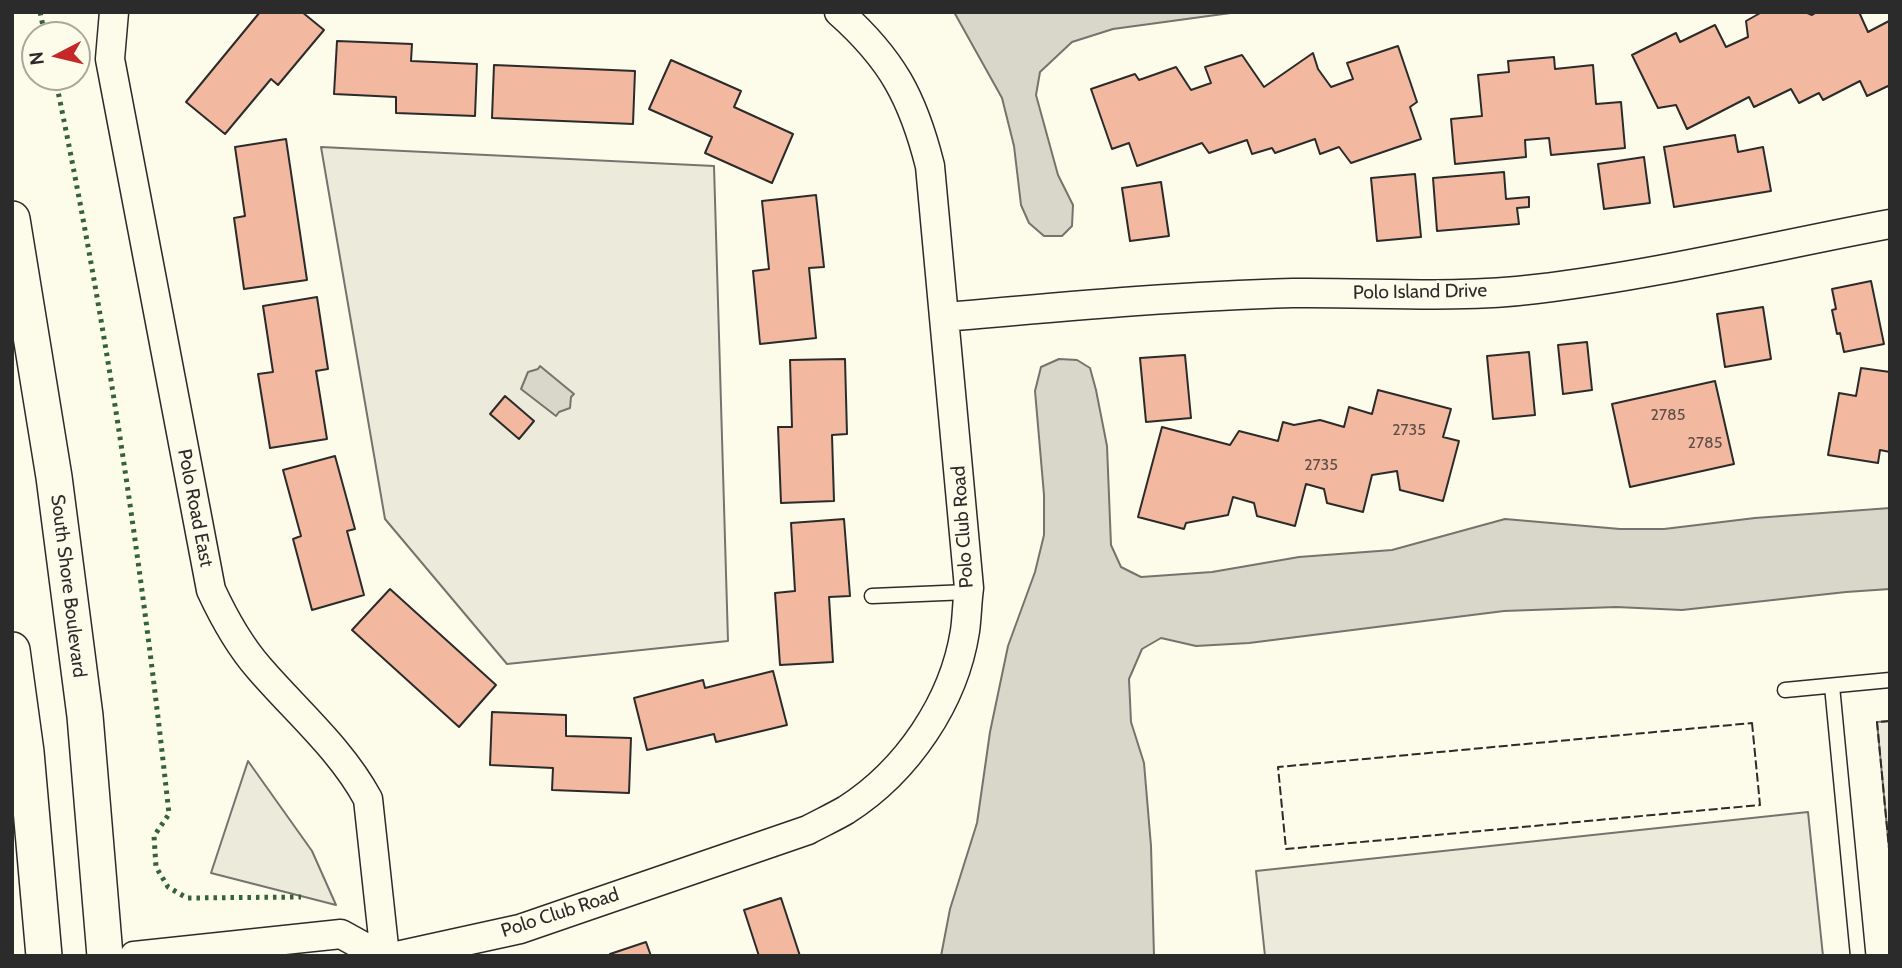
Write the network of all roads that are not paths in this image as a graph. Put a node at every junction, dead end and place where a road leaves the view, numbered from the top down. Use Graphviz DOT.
graph roads {
  1 [pos="114,12"];
  2 [pos="839,12"];
  3 [pos="12,219"];
  4 [pos="1890,223"];
  5 [pos="946,317"];
  6 [pos="968,592"];
  7 [pos="872,596"];
  8 [pos="12,650"];
  9 [pos="1890,680"];
  10 [pos="1832,686"];
  11 [pos="1785,690"];
  12 [pos="44,956"];
  13 [pos="105,956"];
  14 [pos="134,956"];
  15 [pos="383,956"];
  16 [pos="397,956"];
  17 [pos="1858,956"];
  1 -- 15 [label="street, Polo Road East"];
  2 -- 5 [label="street, Polo Club Road"];
  3 -- 13 [label="street, South Shore Boulevard"];
  4 -- 5 [label="street, Polo Island Drive"];
  5 -- 6 [label="street, Polo Club Road"];
  6 -- 7 [label="lane"];
  6 -- 16 [label="street, Polo Club Road"];
  8 -- 12 [label="street"];
  9 -- 10 [label="lane"];
  10 -- 11 [label="lane"];
  10 -- 17 [label="lane"];
  14 -- 15 [label="street"];
}
